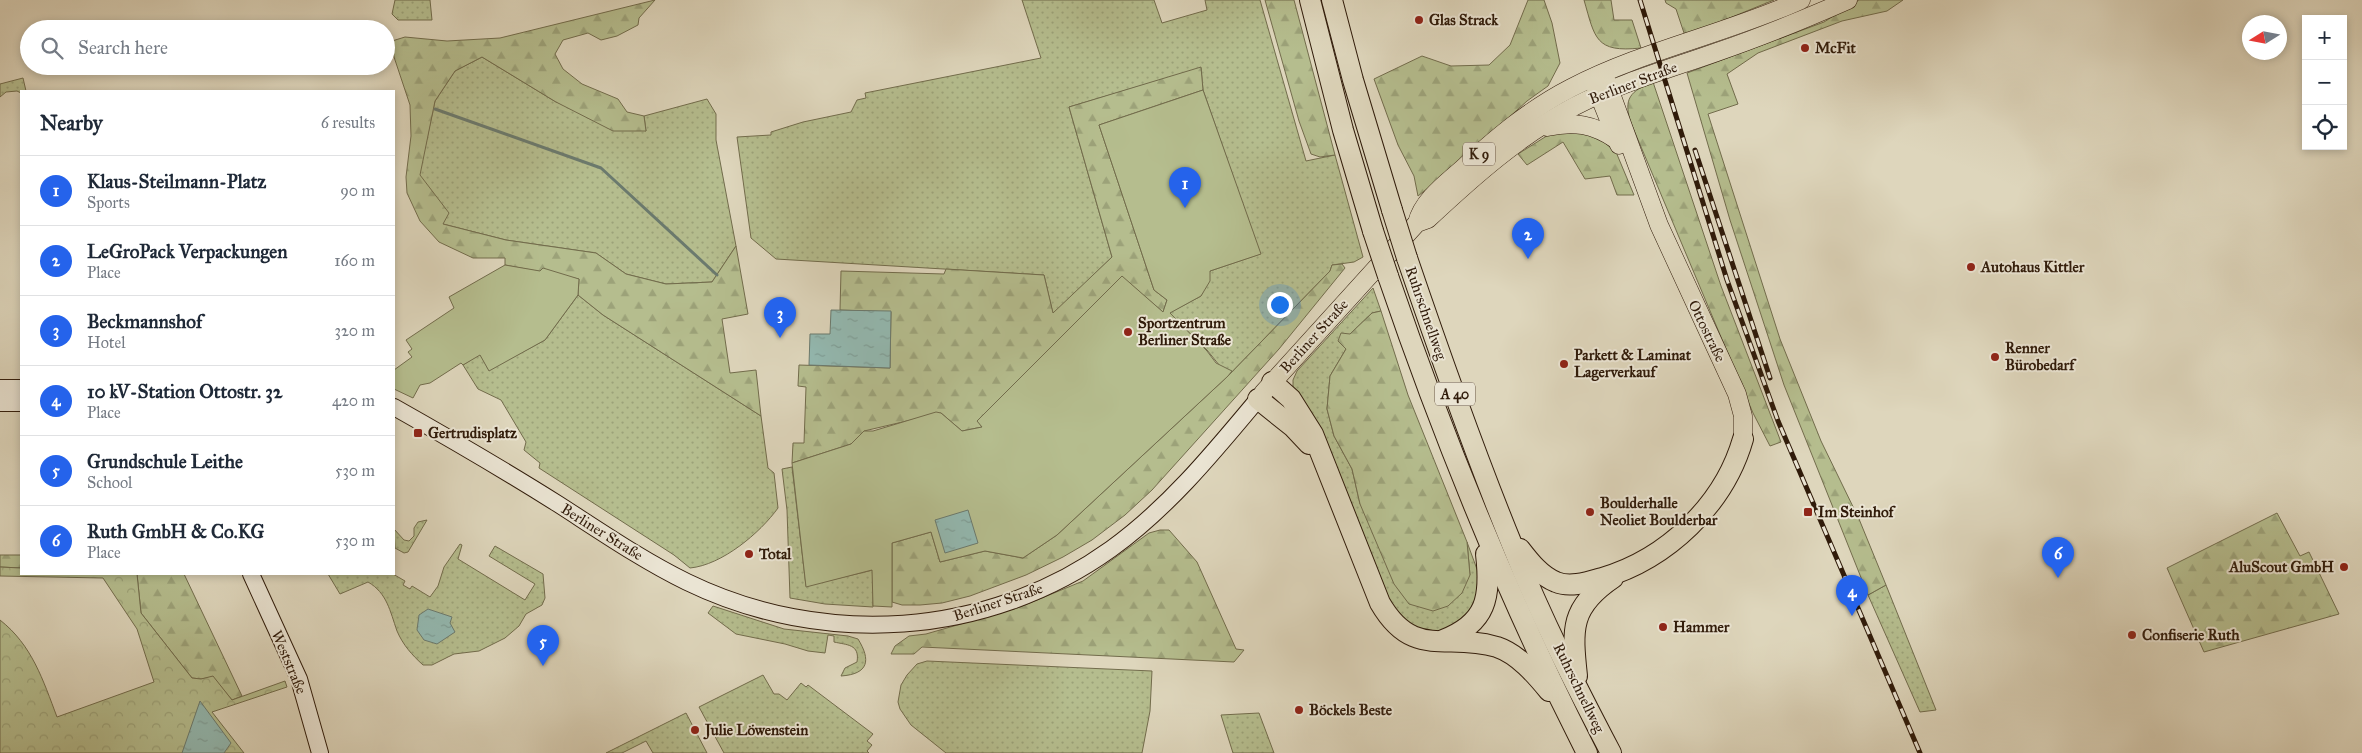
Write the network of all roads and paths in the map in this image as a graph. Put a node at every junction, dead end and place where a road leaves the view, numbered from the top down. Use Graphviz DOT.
graph roads {
  1 [pos="1310,0"];
  2 [pos="1332,0"];
  3 [pos="1801,0"];
  4 [pos="1848,0"];
  5 [pos="1598,75"];
  6 [pos="1604,93"];
  7 [pos="1538,129"];
  8 [pos="1617,140"];
  9 [pos="1417,223"];
  10 [pos="1659,225"];
  11 [pos="1272,382"];
  12 [pos="0,388"];
  13 [pos="20,388"];
  14 [pos="1258,399"];
  15 [pos="0,403"];
  16 [pos="20,403"];
  17 [pos="395,408"];
  18 [pos="1743,439"];
  19 [pos="1324,463"];
  20 [pos="1506,529"];
  21 [pos="1483,533"];
  22 [pos="1621,572"];
  23 [pos="251,575"];
  24 [pos="1441,641"];
  25 [pos="1579,692"];
  26 [pos="1567,715"];
  27 [pos="320,753"];
  28 [pos="1586,753"];
  29 [pos="1611,753"];
  1 -- 21 [label="highway, Ruhrschnellweg / A 40, bridge"];
  2 -- 20 [label="highway, Ruhrschnellweg / A 40, bridge"];
  3 -- 5 [label="main road, Berliner Straße / K 9"];
  4 -- 6 [label="main road, Berliner Straße / K 9"];
  5 -- 6 [label="main road, Ottostraße"];
  5 -- 9 [label="main road, Berliner Straße / K 9"];
  6 -- 7 [label="main road, Berliner Straße / K 9"];
  6 -- 8 [label="main road, Ottostraße"];
  6 -- 10 [label="main road, Ottostraße"];
  7 -- 8 [label="main road"];
  7 -- 9 [label="main road, Berliner Straße / K 9"];
  8 -- 10 [label="main road, Ottostraße"];
  9 -- 11 [label="main road, Berliner Straße / K 9"];
  10 -- 18 [label="main road, Ottostraße"];
  11 -- 14 [label="main road, Berliner Straße / K 9"];
  11 -- 19 [label="highway"];
  12 -- 13 [label="main road"];
  14 -- 17 [label="main road, Berliner Straße / K 9"];
  14 -- 19 [label="highway"];
  15 -- 16 [label="main road"];
  18 -- 22 [label="highway"];
  19 -- 24 [label="highway"];
  20 -- 22 [label="highway"];
  20 -- 25 [label="highway, Ruhrschnellweg / A 40"];
  21 -- 24 [label="highway"];
  21 -- 26 [label="highway, Ruhrschnellweg / A 40"];
  22 -- 25 [label="highway"];
  23 -- 27 [label="main road, Weststraße"];
  24 -- 26 [label="highway"];
  25 -- 29 [label="highway, Ruhrschnellweg / A 40"];
  26 -- 28 [label="highway, Ruhrschnellweg / A 40"];
}
